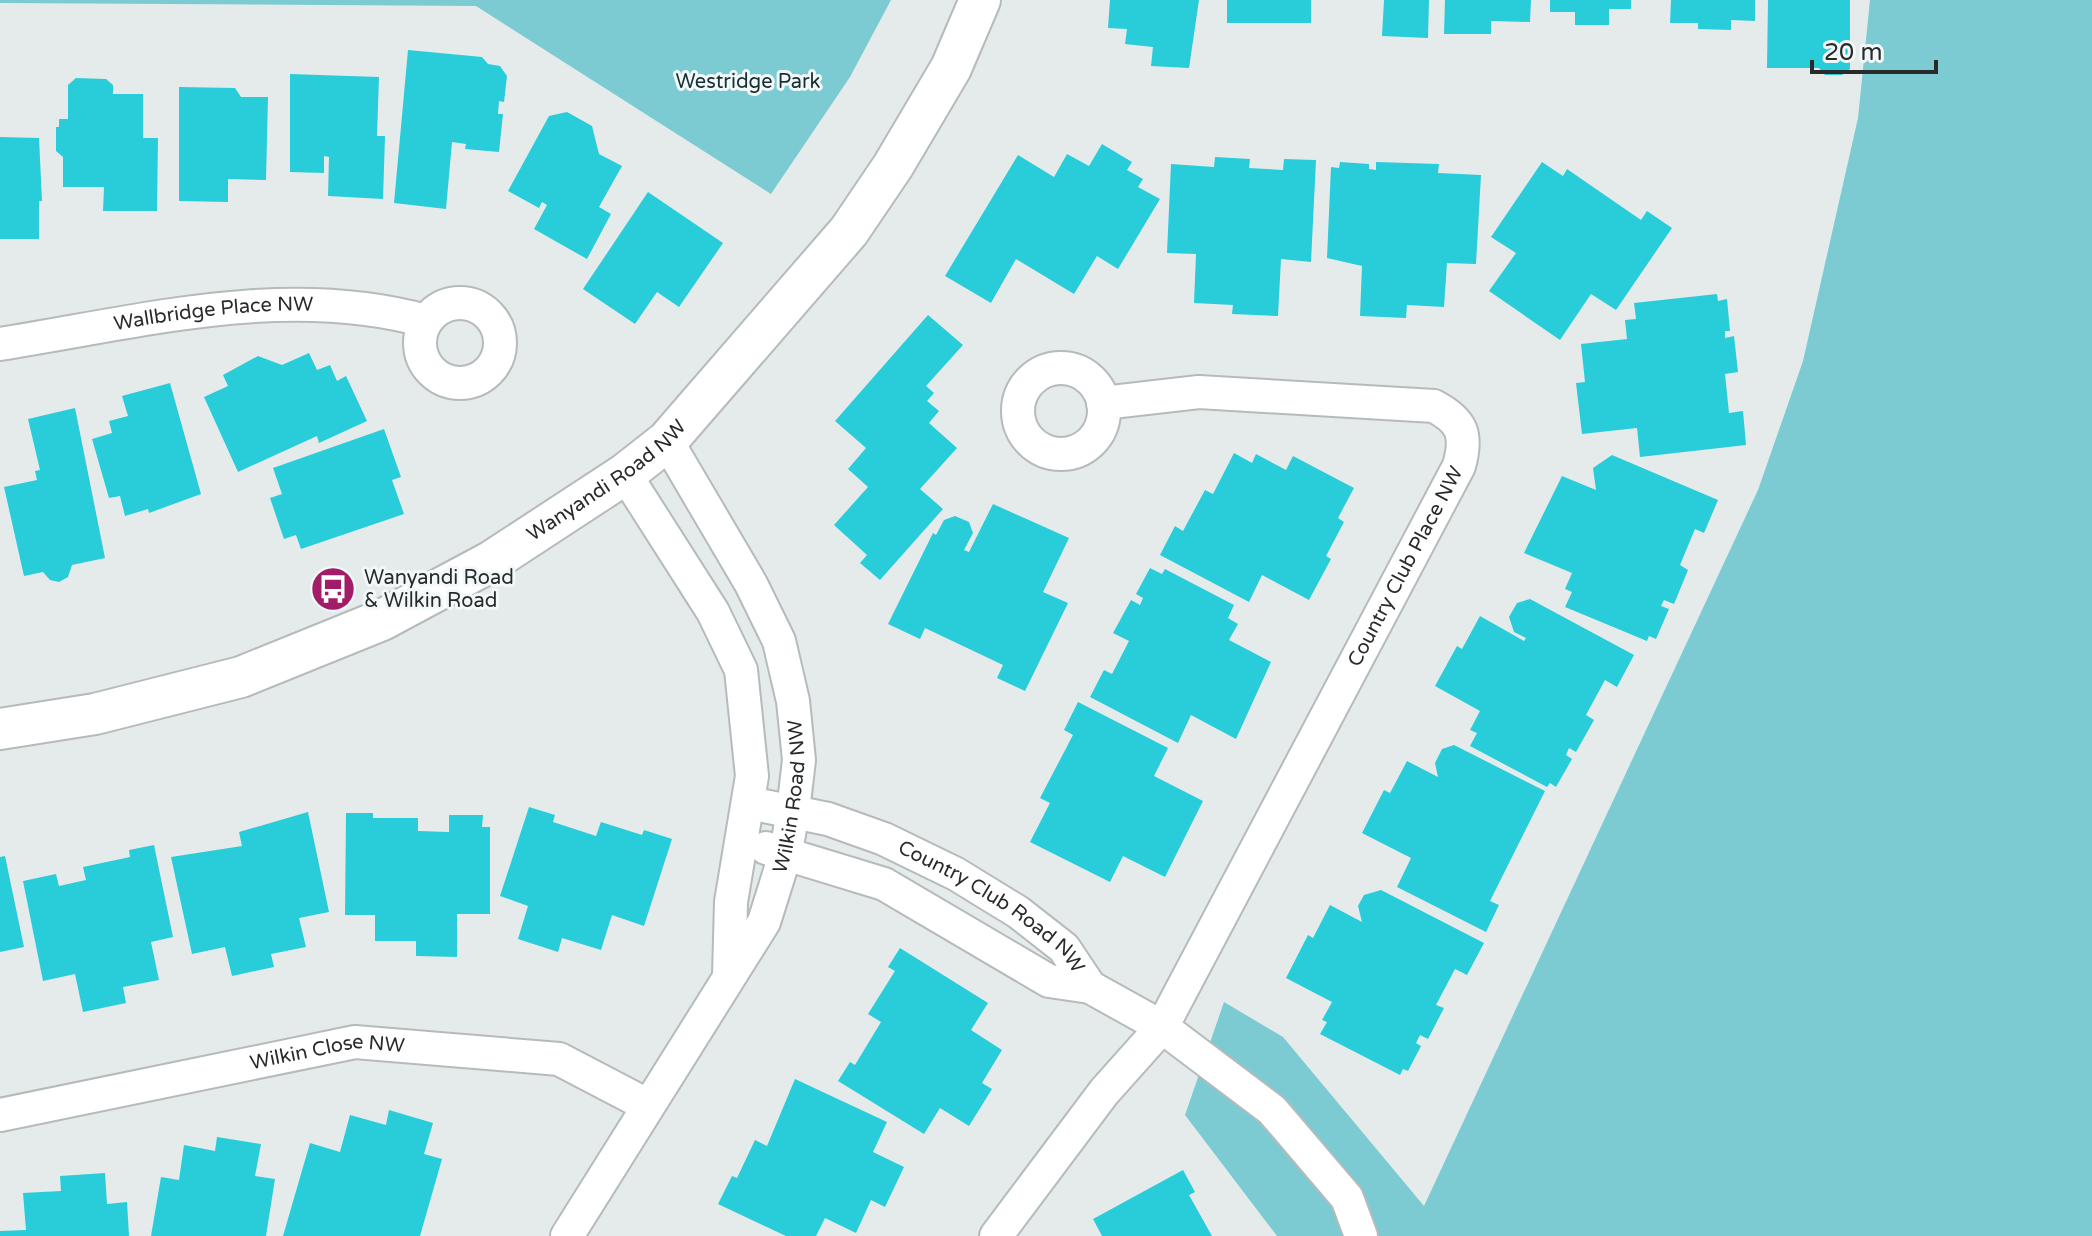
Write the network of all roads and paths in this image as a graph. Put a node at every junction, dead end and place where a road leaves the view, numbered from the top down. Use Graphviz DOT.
graph roads {
  1 [pos="980,0"];
  2 [pos="426,321"];
  3 [pos="0,344"];
  4 [pos="1103,403"];
  5 [pos="667,441"];
  6 [pos="625,474"];
  7 [pos="0,729"];
  8 [pos="749,803"];
  9 [pos="793,811"];
  10 [pos="743,844"];
  11 [pos="786,852"];
  12 [pos="729,976"];
  13 [pos="1090,987"];
  14 [pos="1162,1027"];
  15 [pos="647,1105"];
  16 [pos="0,1115"];
  17 [pos="567,1236"];
  18 [pos="996,1236"];
  19 [pos="1361,1236"];
  1 -- 5 [label="street, Wanyandi Road NW"];
  2 -- 3 [label="street, Wallbridge Place NW"];
  4 -- 14 [label="street, Country Club Place NW"];
  5 -- 6 [label="street, Wanyandi Road NW"];
  5 -- 9 [label="street, Wilkin Road NW"];
  6 -- 7 [label="street, Wanyandi Road NW"];
  6 -- 8 [label="street, Wilkin Road NW"];
  8 -- 9 [label="street, Country Club Road NW"];
  8 -- 10 [label="street, Wilkin Road NW"];
  9 -- 11 [label="street, Wilkin Road NW"];
  9 -- 13 [label="street, Country Club Road NW"];
  10 -- 11 [label="street"];
  10 -- 12 [label="street, Wilkin Road NW"];
  11 -- 12 [label="street, Wilkin Road NW"];
  11 -- 13 [label="street"];
  12 -- 15 [label="street, Wilkin Road NW"];
  13 -- 14 [label="street, Country Club Road NW"];
  14 -- 18 [label="street, Country Club Place NW"];
  14 -- 19 [label="street, Country Club Road NW"];
  15 -- 16 [label="street, Wilkin Close NW"];
  15 -- 17 [label="street, Wilkin Road NW"];
}
